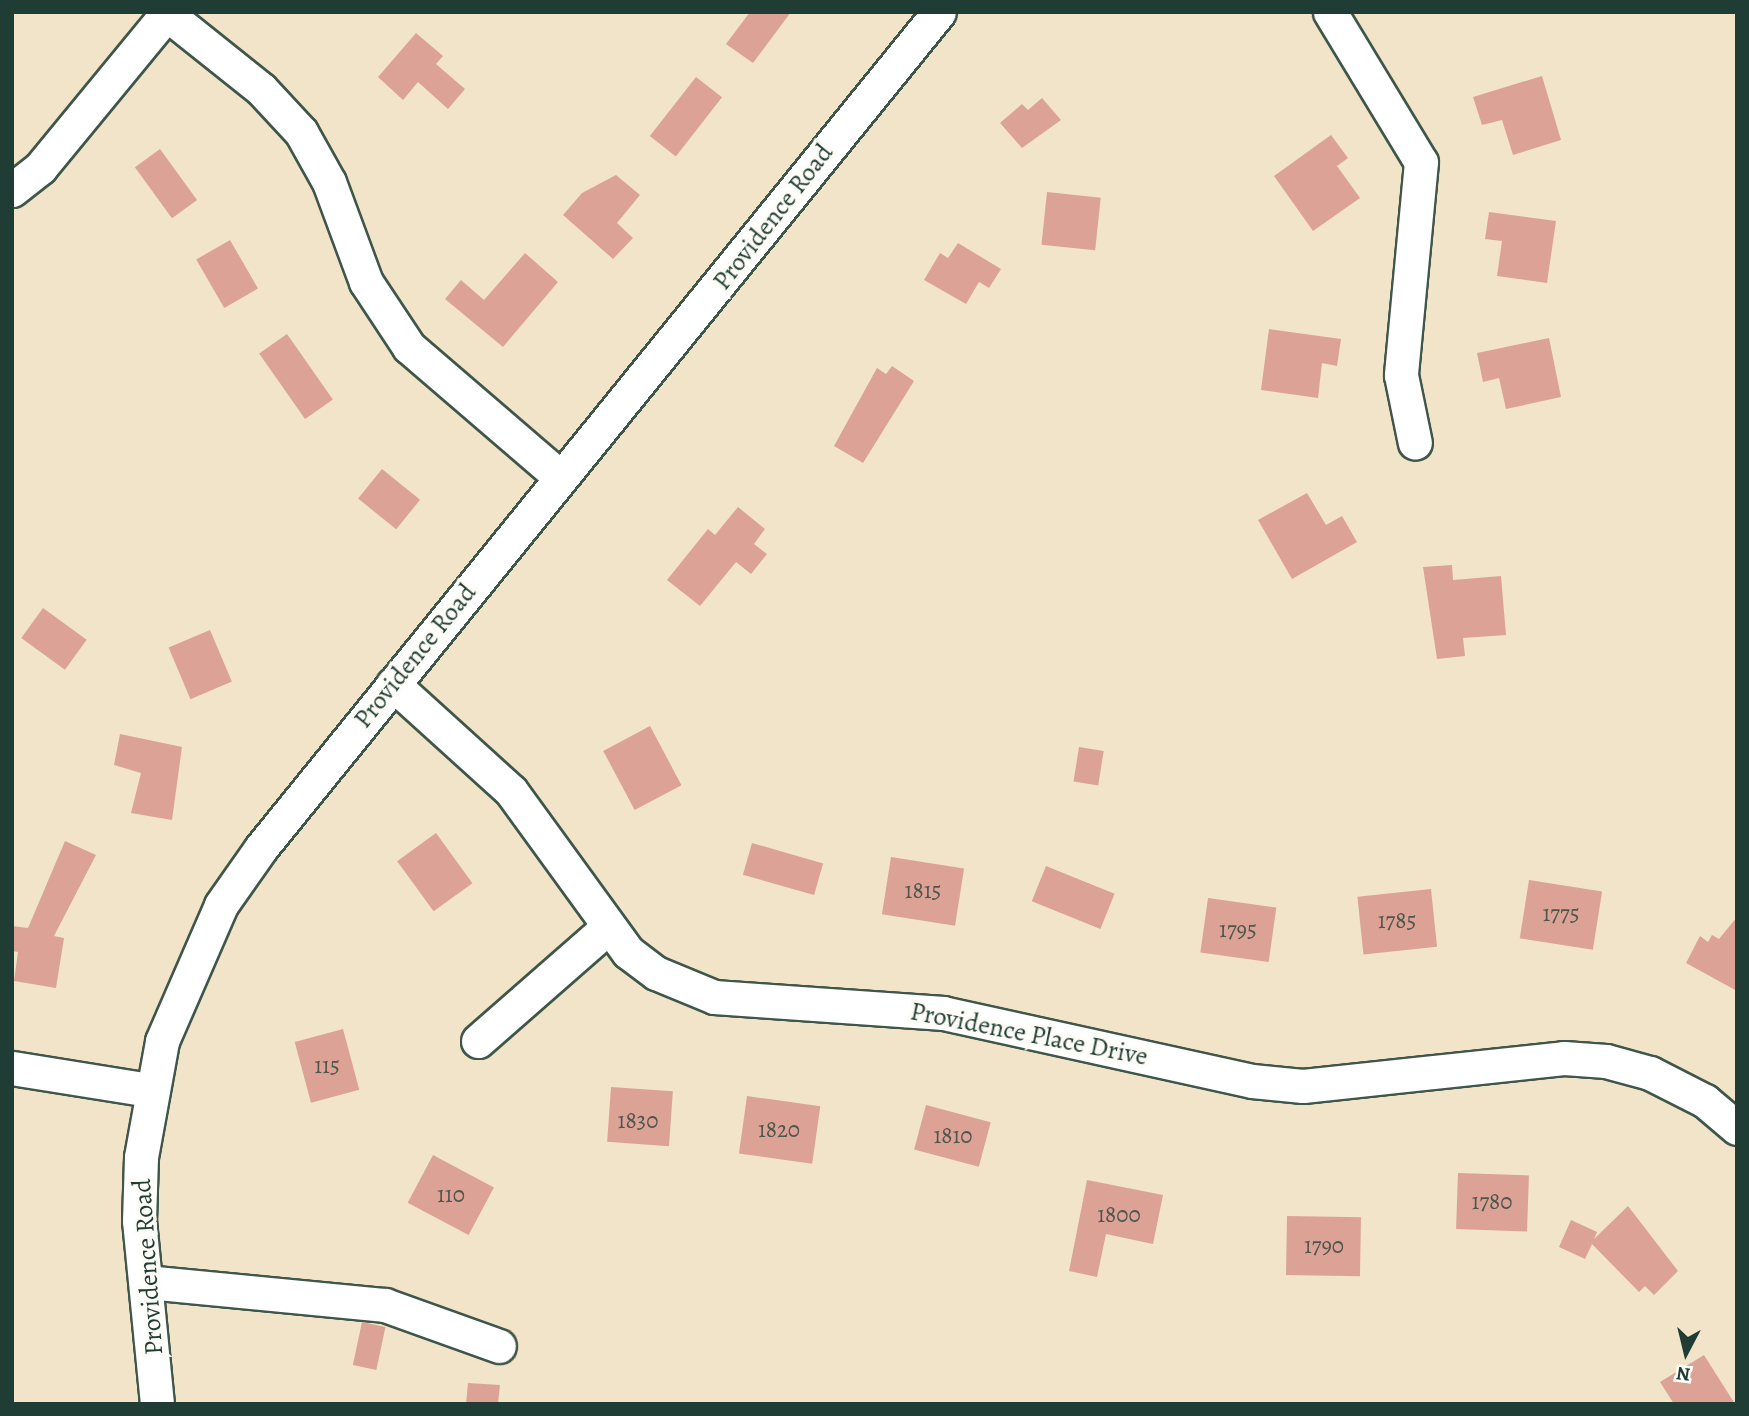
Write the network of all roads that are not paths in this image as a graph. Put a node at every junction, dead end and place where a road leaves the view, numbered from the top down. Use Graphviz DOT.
graph roads {
  1 [pos="939,12"];
  2 [pos="1331,12"];
  3 [pos="167,13"];
  4 [pos="12,190"];
  5 [pos="1415,443"];
  6 [pos="560,477"];
  7 [pos="393,684"];
  8 [pos="606,929"];
  9 [pos="478,1041"];
  10 [pos="12,1068"];
  11 [pos="150,1090"];
  12 [pos="1737,1128"];
  13 [pos="146,1282"];
  14 [pos="499,1346"];
  15 [pos="157,1404"];
  1 -- 6 [label="street, Providence Road"];
  2 -- 5 [label="street"];
  3 -- 4 [label="street"];
  3 -- 6 [label="street"];
  6 -- 7 [label="street, Providence Road"];
  7 -- 8 [label="street, Providence Place Drive"];
  7 -- 11 [label="street, Providence Road"];
  8 -- 9 [label="street"];
  8 -- 12 [label="street, Providence Place Drive"];
  10 -- 11 [label="street"];
  11 -- 13 [label="street, Providence Road"];
  13 -- 14 [label="street"];
  13 -- 15 [label="street, Providence Road"];
}
